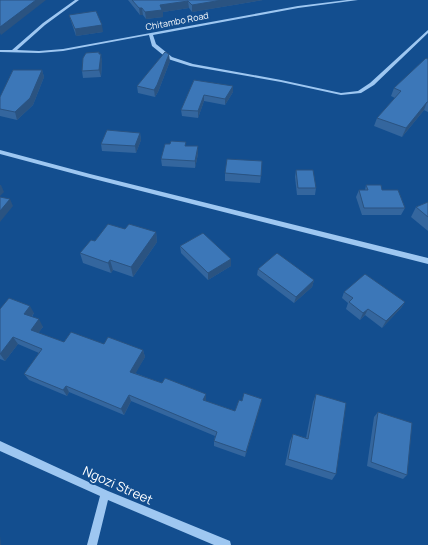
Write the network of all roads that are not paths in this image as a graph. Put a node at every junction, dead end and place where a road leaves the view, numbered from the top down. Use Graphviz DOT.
graph roads {
  1 [pos="77,0"];
  2 [pos="356,0"];
  3 [pos="428,31"];
  4 [pos="151,34"];
  5 [pos="0,51"];
  6 [pos="12,52"];
  7 [pos="0,152"];
  8 [pos="428,261"];
  9 [pos="0,446"];
  10 [pos="104,494"];
  11 [pos="92,545"];
  12 [pos="226,545"];
  1 -- 6 [label="street"];
  2 -- 4 [label="street, Chitambo Road"];
  3 -- 4 [label="street"];
  4 -- 6 [label="street, Chitambo Road"];
  5 -- 6 [label="street, Chitambo Road"];
  7 -- 8 [label="street"];
  9 -- 10 [label="street, Ngozi Street"];
  10 -- 11 [label="street"];
  10 -- 12 [label="street, Ngozi Street"];
}
